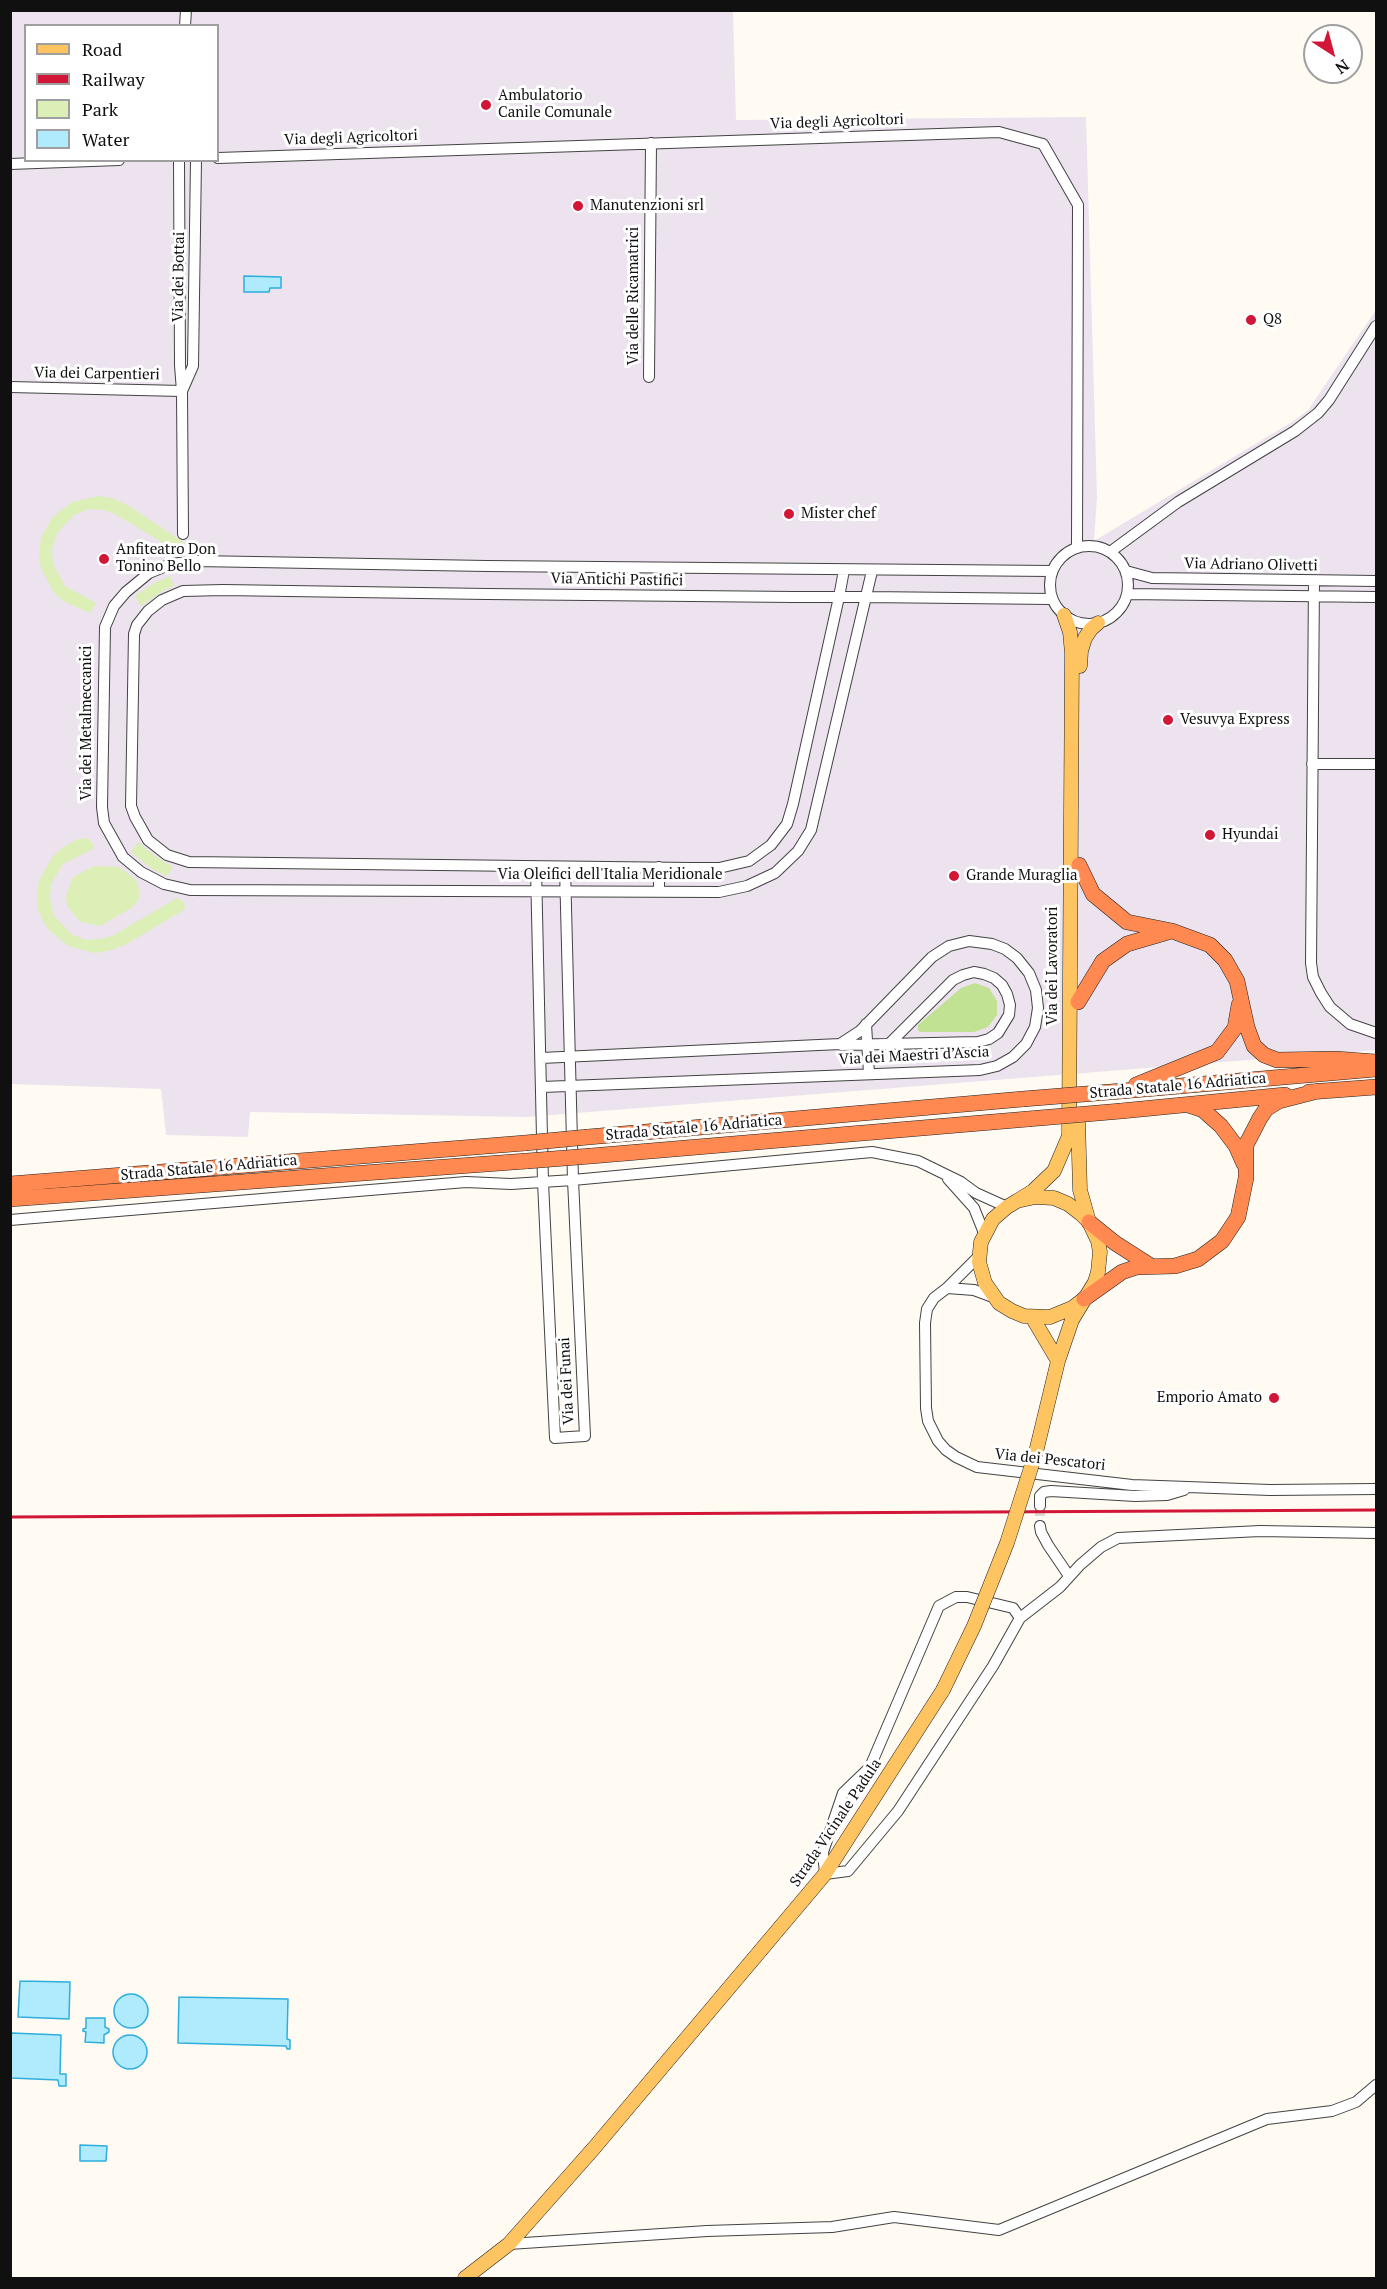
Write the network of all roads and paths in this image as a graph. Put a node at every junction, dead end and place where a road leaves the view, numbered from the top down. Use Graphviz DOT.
graph roads {
  1 [pos="651,143"];
  2 [pos="219,158"];
  3 [pos="64,162"];
  4 [pos="179,162"];
  5 [pos="196,162"];
  6 [pos="10,164"];
  7 [pos="1377,326"];
  8 [pos="649,377"];
  9 [pos="10,387"];
  10 [pos="182,391"];
  11 [pos="183,534"];
  12 [pos="1077,548"];
  13 [pos="1110,552"];
  14 [pos="196,561"];
  15 [pos="844,570"];
  16 [pos="872,571"];
  17 [pos="1052,571"];
  18 [pos="1125,571"];
  19 [pos="1314,581"];
  20 [pos="1377,581"];
  21 [pos="1127,594"];
  22 [pos="1314,596"];
  23 [pos="839,597"];
  24 [pos="866,597"];
  25 [pos="1377,597"];
  26 [pos="1052,599"];
  27 [pos="1064,615"];
  28 [pos="1098,623"];
  29 [pos="1076,652"];
  30 [pos="1312,764"];
  31 [pos="1377,764"];
  32 [pos="189,862"];
  33 [pos="1079,865"];
  34 [pos="659,867"];
  35 [pos="536,868"];
  36 [pos="565,868"];
  37 [pos="190,890"];
  38 [pos="537,891"];
  39 [pos="565,892"];
  40 [pos="659,892"];
  41 [pos="1172,931"];
  42 [pos="1240,999"];
  43 [pos="1078,1002"];
  44 [pos="866,1024"];
  45 [pos="1377,1033"];
  46 [pos="867,1044"];
  47 [pos="889,1044"];
  48 [pos="831,1046"];
  49 [pos="569,1056"];
  50 [pos="542,1058"];
  51 [pos="1377,1062"];
  52 [pos="1377,1069"];
  53 [pos="869,1074"];
  54 [pos="571,1085"];
  55 [pos="542,1087"];
  56 [pos="1377,1087"];
  57 [pos="1122,1091"];
  58 [pos="1318,1091"];
  59 [pos="1186,1104"];
  60 [pos="1073,1134"];
  61 [pos="944,1174"];
  62 [pos="1246,1178"];
  63 [pos="573,1180"];
  64 [pos="543,1182"];
  65 [pos="10,1185"];
  66 [pos="10,1199"];
  67 [pos="1012,1204"];
  68 [pos="10,1220"];
  69 [pos="1089,1222"];
  70 [pos="984,1233"];
  71 [pos="979,1256"];
  72 [pos="1151,1266"];
  73 [pos="947,1288"];
  74 [pos="993,1297"];
  75 [pos="1083,1299"];
  76 [pos="1032,1317"];
  77 [pos="1058,1361"];
  78 [pos="1196,1487"];
  79 [pos="1377,1489"];
  80 [pos="1040,1506"];
  81 [pos="1040,1526"];
  82 [pos="1377,1533"];
  83 [pos="1069,1576"];
  84 [pos="1020,1618"];
  85 [pos="825,1874"];
  86 [pos="1377,2085"];
  87 [pos="509,2244"];
  88 [pos="465,2278"];
  1 -- 2 [label="street, Via degli Agricoltori"];
  1 -- 8 [label="street, Via delle Ricamatrici"];
  1 -- 12 [label="street, Via degli Agricoltori"];
  3 -- 6 [label="street"];
  4 -- 10 [label="street, Via dei Bottai"];
  5 -- 10 [label="street, Via dei Bottai"];
  7 -- 13 [label="street"];
  9 -- 10 [label="street, Via dei Carpentieri"];
  10 -- 11 [label="street, Via dei Bottai"];
  12 -- 13 [label="street"];
  12 -- 17 [label="street"];
  13 -- 18 [label="street"];
  14 -- 15 [label="street, Via Antichi Pastifici"];
  14 -- 37 [label="street, Via dei Metalmeccanici"];
  15 -- 16 [label="street, Via Antichi Pastifici"];
  15 -- 23 [label="street, Via Oleifici dell'Italia Meridionale"];
  16 -- 17 [label="street, Via Antichi Pastifici"];
  16 -- 24 [label="street, Via Oleifici dell'Italia Meridionale"];
  17 -- 26 [label="street"];
  18 -- 19 [label="street, Via Adriano Olivetti"];
  18 -- 21 [label="street"];
  19 -- 20 [label="street, Via Adriano Olivetti"];
  19 -- 22 [label="street"];
  21 -- 22 [label="street, Via Adriano Olivetti"];
  21 -- 28 [label="street"];
  22 -- 25 [label="street, Via Adriano Olivetti"];
  22 -- 30 [label="street"];
  23 -- 24 [label="street, Via Antichi Pastifici"];
  23 -- 32 [label="street, Via Antichi Pastifici"];
  23 -- 34 [label="street, Via Oleifici dell'Italia Meridionale"];
  24 -- 26 [label="street, Via Antichi Pastifici"];
  24 -- 40 [label="street, Via Oleifici dell'Italia Meridionale"];
  26 -- 27 [label="street"];
  27 -- 28 [label="street"];
  27 -- 29 [label="main road"];
  28 -- 29 [label="main road"];
  29 -- 33 [label="main road, Via dei Lavoratori"];
  29 -- 60 [label="main road, Via dei Lavoratori"];
  30 -- 31 [label="street"];
  30 -- 45 [label="street"];
  32 -- 35 [label="street, Via Oleifici dell'Italia Meridionale"];
  33 -- 41 [label="highway"];
  33 -- 43 [label="main road, Via dei Lavoratori"];
  34 -- 36 [label="street, Via Oleifici dell'Italia Meridionale"];
  34 -- 40 [label="street"];
  35 -- 36 [label="street, Via Oleifici dell'Italia Meridionale"];
  35 -- 38 [label="street, Via dei Funai"];
  36 -- 39 [label="street, Via dei Funai"];
  37 -- 38 [label="street, Via Oleifici dell'Italia Meridionale"];
  38 -- 39 [label="street, Via Oleifici dell'Italia Meridionale"];
  38 -- 50 [label="street, Via dei Funai"];
  39 -- 40 [label="street, Via Oleifici dell'Italia Meridionale"];
  39 -- 49 [label="street, Via dei Funai"];
  41 -- 42 [label="highway"];
  41 -- 43 [label="highway"];
  42 -- 51 [label="highway"];
  42 -- 57 [label="highway"];
  43 -- 60 [label="main road, Via dei Lavoratori"];
  44 -- 46 [label="street"];
  44 -- 48 [label="street, Via dei Maestri d’Ascia"];
  44 -- 53 [label="street, Via dei Maestri d’Ascia"];
  46 -- 47 [label="street"];
  46 -- 48 [label="street"];
  46 -- 53 [label="street"];
  47 -- 47 [label="street"];
  48 -- 49 [label="street, Via dei Maestri d’Ascia"];
  49 -- 50 [label="street, Via dei Maestri d’Ascia"];
  49 -- 54 [label="street, Via dei Funai"];
  50 -- 55 [label="street, Via dei Funai"];
  52 -- 57 [label="highway, Strada Statale 16 Adriatica"];
  53 -- 54 [label="street, Via dei Maestri d’Ascia"];
  54 -- 55 [label="street, Via dei Maestri d’Ascia"];
  54 -- 63 [label="street, Via dei Funai"];
  55 -- 64 [label="street, Via dei Funai"];
  56 -- 58 [label="highway, Strada Statale 16 Adriatica"];
  57 -- 65 [label="highway, Strada Statale 16 Adriatica, bridge"];
  58 -- 59 [label="highway, Strada Statale 16 Adriatica"];
  58 -- 62 [label="highway"];
  59 -- 62 [label="highway"];
  59 -- 66 [label="highway, Strada Statale 16 Adriatica, bridge"];
  60 -- 67 [label="main road"];
  60 -- 69 [label="main road, Strada Vicinale Padula"];
  61 -- 63 [label="street"];
  61 -- 67 [label="street"];
  61 -- 70 [label="street"];
  62 -- 72 [label="highway"];
  63 -- 64 [label="street"];
  63 -- 64 [label="street, Via dei Funai"];
  64 -- 68 [label="street"];
  67 -- 69 [label="main road"];
  67 -- 70 [label="main road"];
  69 -- 72 [label="highway"];
  69 -- 75 [label="main road, Strada Vicinale Padula"];
  70 -- 71 [label="main road"];
  71 -- 73 [label="street, Via dei Pescatori"];
  71 -- 74 [label="main road"];
  72 -- 75 [label="highway"];
  73 -- 74 [label="street"];
  73 -- 78 [label="street, Via dei Pescatori"];
  74 -- 76 [label="main road"];
  75 -- 76 [label="main road, Strada Vicinale Padula"];
  75 -- 77 [label="main road, Strada Vicinale Padula"];
  76 -- 77 [label="main road"];
  77 -- 85 [label="main road, Strada Vicinale Padula, bridge"];
  78 -- 79 [label="street, Via dei Pescatori"];
  78 -- 80 [label="street"];
  81 -- 83 [label="street"];
  82 -- 83 [label="street"];
  83 -- 84 [label="street"];
  84 -- 85 [label="street"];
  84 -- 85 [label="street"];
  85 -- 87 [label="main road, Strada Vicinale Padula"];
  86 -- 87 [label="street"];
  87 -- 88 [label="main road, Strada Vicinale Padula"];
}
